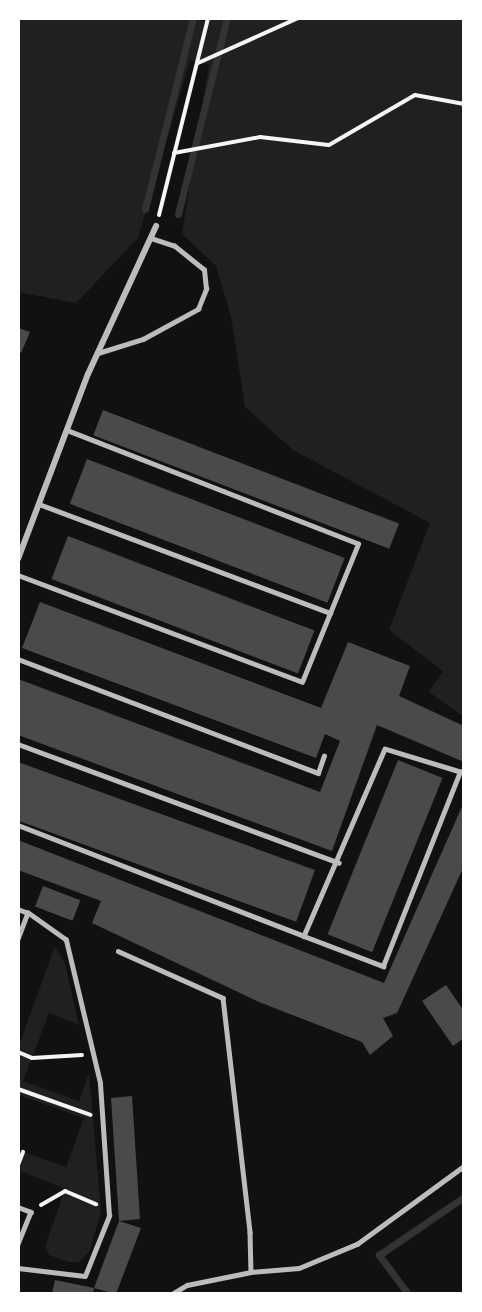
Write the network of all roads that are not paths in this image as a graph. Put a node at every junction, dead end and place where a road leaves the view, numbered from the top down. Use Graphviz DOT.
graph roads {
  1 [pos="156,226"];
  2 [pos="150,238"];
  3 [pos="98,353"];
  4 [pos="66,430"];
  5 [pos="39,504"];
  6 [pos="18,559"];
  7 [pos="18,575"];
  8 [pos="330,613"];
  9 [pos="18,659"];
  10 [pos="18,744"];
  11 [pos="324,756"];
  12 [pos="18,825"];
  13 [pos="339,863"];
  14 [pos="18,909"];
  15 [pos="28,913"];
  16 [pos="304,936"];
  17 [pos="18,939"];
  18 [pos="118,951"];
  19 [pos="464,1166"];
  20 [pos="18,1207"];
  21 [pos="18,1245"];
  22 [pos="18,1268"];
  23 [pos="251,1272"];
  24 [pos="172,1294"];
  1 -- 2 [label="street"];
  2 -- 3 [label="street"];
  2 -- 3 [label="lane"];
  3 -- 4 [label="street"];
  4 -- 5 [label="street"];
  4 -- 8 [label="lane"];
  5 -- 6 [label="street"];
  5 -- 8 [label="lane"];
  7 -- 8 [label="lane"];
  9 -- 11 [label="lane"];
  10 -- 13 [label="lane"];
  12 -- 16 [label="lane"];
  13 -- 16 [label="lane"];
  13 -- 16 [label="lane"];
  14 -- 15 [label="lane"];
  15 -- 17 [label="lane"];
  15 -- 22 [label="lane"];
  18 -- 23 [label="lane"];
  19 -- 23 [label="lane"];
  20 -- 21 [label="lane"];
  23 -- 24 [label="lane"];
}
